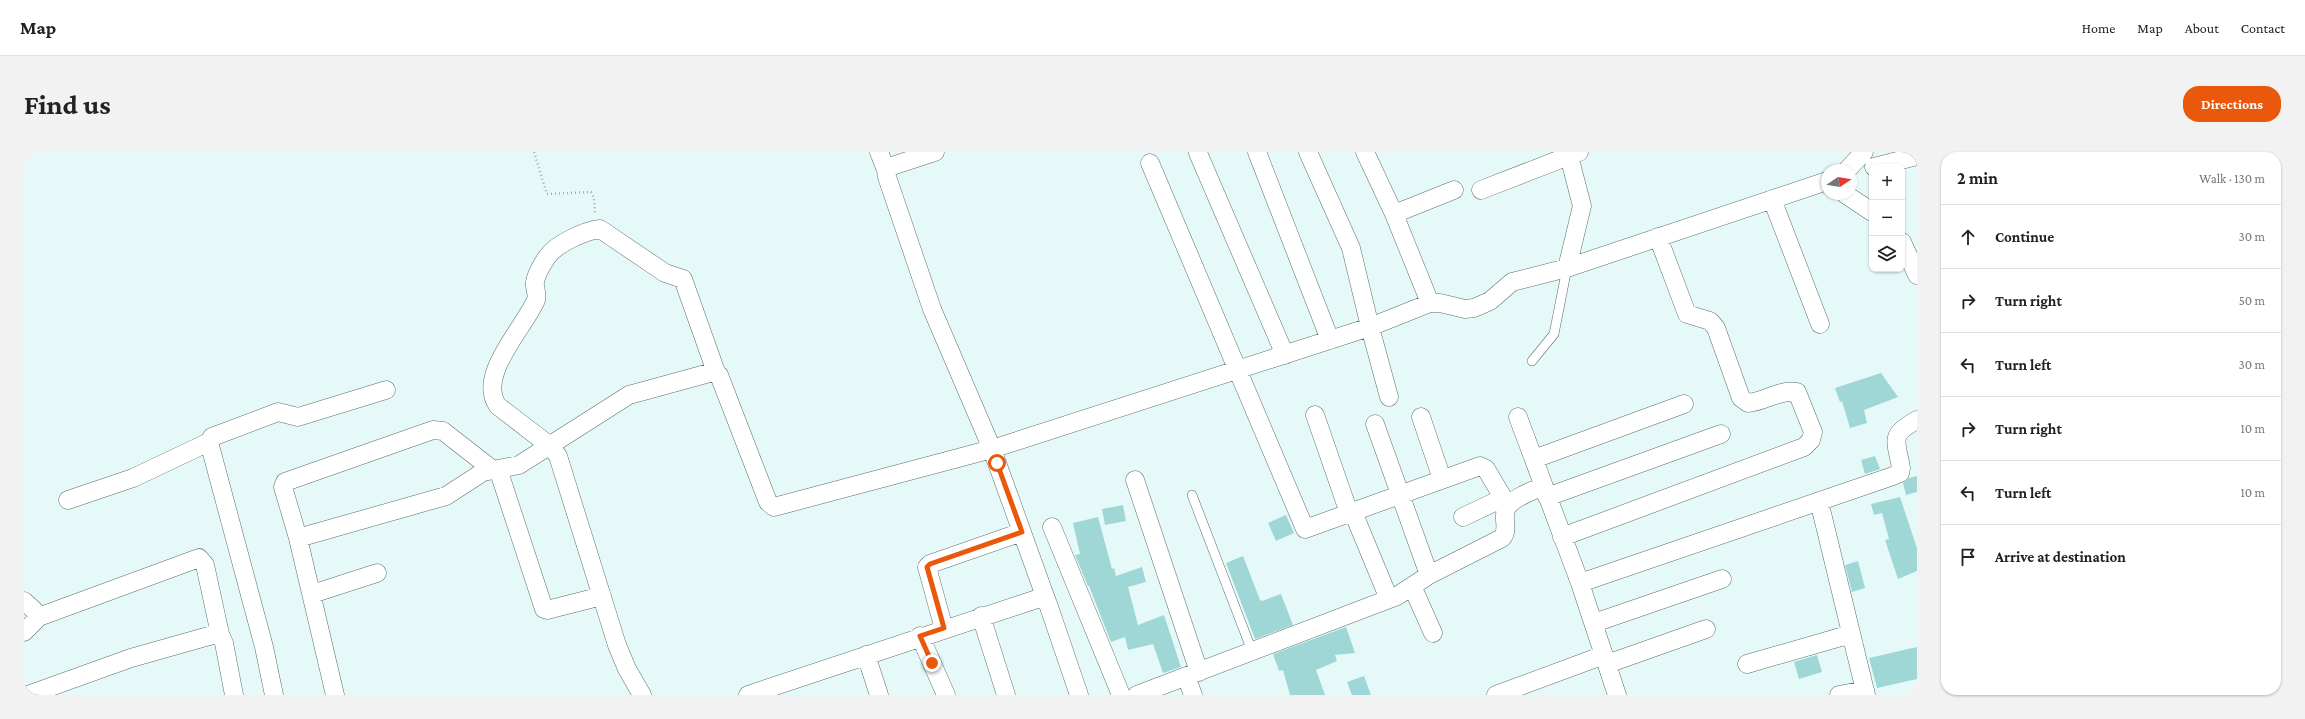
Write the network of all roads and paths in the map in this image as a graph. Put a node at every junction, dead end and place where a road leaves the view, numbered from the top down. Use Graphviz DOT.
graph roads {
  1 [pos="534,152"];
  2 [pos="879,152"];
  3 [pos="934,152"];
  4 [pos="1257,152"];
  5 [pos="1308,152"];
  6 [pos="1365,152"];
  7 [pos="1864,152"];
  8 [pos="1198,153"];
  9 [pos="1573,153"];
  10 [pos="1917,156"];
  11 [pos="1150,163"];
  12 [pos="1853,164"];
  13 [pos="1885,164"];
  14 [pos="1869,168"];
  15 [pos="886,170"];
  16 [pos="1857,171"];
  17 [pos="1821,183"];
  18 [pos="1454,190"];
  19 [pos="1481,190"];
  20 [pos="1772,199"];
  21 [pos="1854,200"];
  22 [pos="1869,210"];
  23 [pos="1394,214"];
  24 [pos="596,229"];
  25 [pos="1658,237"];
  26 [pos="1905,249"];
  27 [pos="1567,268"];
  28 [pos="1917,275"];
  29 [pos="1430,303"];
  30 [pos="1820,324"];
  31 [pos="1370,327"];
  32 [pos="1330,340"];
  33 [pos="1285,355"];
  34 [pos="1532,361"];
  35 [pos="1239,370"];
  36 [pos="716,372"];
  37 [pos="386,390"];
  38 [pos="1389,397"];
  39 [pos="1684,404"];
  40 [pos="1315,415"];
  41 [pos="1420,417"];
  42 [pos="1518,417"];
  43 [pos="1917,420"];
  44 [pos="1375,424"];
  45 [pos="1721,434"];
  46 [pos="209,442"];
  47 [pos="550,446"];
  48 [pos="992,449"];
  49 [pos="1534,459"];
  50 [pos="495,470"];
  51 [pos="1442,479"];
  52 [pos="1135,480"];
  53 [pos="1545,491"];
  54 [pos="1192,495"];
  55 [pos="1402,495"];
  56 [pos="68,500"];
  57 [pos="1819,501"];
  58 [pos="1506,502"];
  59 [pos="1351,513"];
  60 [pos="1463,517"];
  61 [pos="1052,527"];
  62 [pos="1022,532"];
  63 [pos="1562,537"];
  64 [pos="298,538"];
  65 [pos="377,573"];
  66 [pos="1429,575"];
  67 [pos="1722,580"];
  68 [pos="1580,583"];
  69 [pos="1412,586"];
  70 [pos="312,594"];
  71 [pos="602,596"];
  72 [pos="1046,599"];
  73 [pos="1389,599"];
  74 [pos="24,601"];
  75 [pos="42,615"];
  76 [pos="981,616"];
  77 [pos="1594,623"];
  78 [pos="944,628"];
  79 [pos="1706,629"];
  80 [pos="24,632"];
  81 [pos="1433,633"];
  82 [pos="220,634"];
  83 [pos="1851,634"];
  84 [pos="920,636"];
  85 [pos="1252,651"];
  86 [pos="866,655"];
  87 [pos="1605,659"];
  88 [pos="1747,664"];
  89 [pos="1192,674"];
  90 [pos="1865,692"];
  91 [pos="28,695"];
  92 [pos="234,695"];
  93 [pos="274,695"];
  94 [pos="335,695"];
  95 [pos="642,695"];
  96 [pos="748,695"];
  97 [pos="878,695"];
  98 [pos="946,695"];
  99 [pos="1006,695"];
  100 [pos="1079,695"];
  101 [pos="1121,695"];
  102 [pos="1137,695"];
  103 [pos="1193,695"];
  104 [pos="1496,695"];
  105 [pos="1617,695"];
  106 [pos="1839,695"];
  1 -- 24 [label="path"];
  2 -- 15 [label="street"];
  3 -- 15 [label="street"];
  4 -- 32 [label="street"];
  5 -- 31 [label="street"];
  6 -- 23 [label="street"];
  7 -- 12 [label="street"];
  8 -- 33 [label="street"];
  9 -- 19 [label="street"];
  9 -- 27 [label="street"];
  10 -- 13 [label="street"];
  11 -- 35 [label="street"];
  14 -- 16 [label="street"];
  15 -- 48 [label="street"];
  17 -- 20 [label="street"];
  18 -- 23 [label="street"];
  20 -- 25 [label="street"];
  20 -- 30 [label="street"];
  21 -- 22 [label="street"];
  23 -- 29 [label="street"];
  24 -- 36 [label="street"];
  24 -- 47 [label="street"];
  25 -- 27 [label="street"];
  25 -- 63 [label="street"];
  26 -- 28 [label="street"];
  27 -- 29 [label="street"];
  27 -- 34 [label="lane"];
  29 -- 31 [label="street"];
  31 -- 32 [label="street"];
  31 -- 38 [label="street"];
  32 -- 33 [label="street"];
  33 -- 35 [label="street"];
  35 -- 48 [label="street"];
  35 -- 59 [label="street"];
  36 -- 47 [label="street"];
  36 -- 48 [label="street"];
  37 -- 46 [label="street"];
  39 -- 49 [label="street"];
  40 -- 59 [label="street"];
  41 -- 51 [label="street"];
  42 -- 49 [label="street"];
  43 -- 57 [label="street"];
  44 -- 55 [label="street"];
  45 -- 53 [label="street"];
  46 -- 56 [label="street"];
  46 -- 93 [label="street"];
  47 -- 50 [label="street"];
  47 -- 71 [label="street"];
  48 -- 62 [label="street"];
  49 -- 53 [label="street"];
  50 -- 64 [label="street"];
  50 -- 64 [label="street"];
  50 -- 71 [label="street"];
  51 -- 55 [label="street"];
  51 -- 58 [label="street"];
  52 -- 89 [label="street"];
  53 -- 58 [label="street"];
  53 -- 63 [label="street"];
  54 -- 85 [label="lane"];
  55 -- 59 [label="street"];
  55 -- 66 [label="street"];
  57 -- 68 [label="street"];
  57 -- 83 [label="street"];
  58 -- 60 [label="street"];
  58 -- 66 [label="street"];
  59 -- 73 [label="street"];
  61 -- 101 [label="street"];
  62 -- 72 [label="street"];
  62 -- 78 [label="street"];
  63 -- 68 [label="street"];
  64 -- 70 [label="street"];
  65 -- 70 [label="street"];
  66 -- 69 [label="street"];
  67 -- 77 [label="street"];
  68 -- 77 [label="street"];
  69 -- 73 [label="street"];
  69 -- 81 [label="street"];
  70 -- 94 [label="street"];
  71 -- 95 [label="street"];
  72 -- 76 [label="street"];
  72 -- 100 [label="street"];
  73 -- 85 [label="street"];
  74 -- 75 [label="street"];
  75 -- 80 [label="street"];
  75 -- 82 [label="street"];
  76 -- 78 [label="street"];
  76 -- 99 [label="street"];
  77 -- 87 [label="street"];
  78 -- 84 [label="street"];
  79 -- 87 [label="street"];
  82 -- 91 [label="street"];
  82 -- 92 [label="street"];
  83 -- 88 [label="street"];
  83 -- 90 [label="street"];
  84 -- 86 [label="street"];
  84 -- 98 [label="street"];
  85 -- 89 [label="street"];
  86 -- 96 [label="street"];
  86 -- 97 [label="street"];
  87 -- 104 [label="street"];
  87 -- 105 [label="street"];
  89 -- 102 [label="street"];
  89 -- 103 [label="street"];
  90 -- 106 [label="street"];
}
